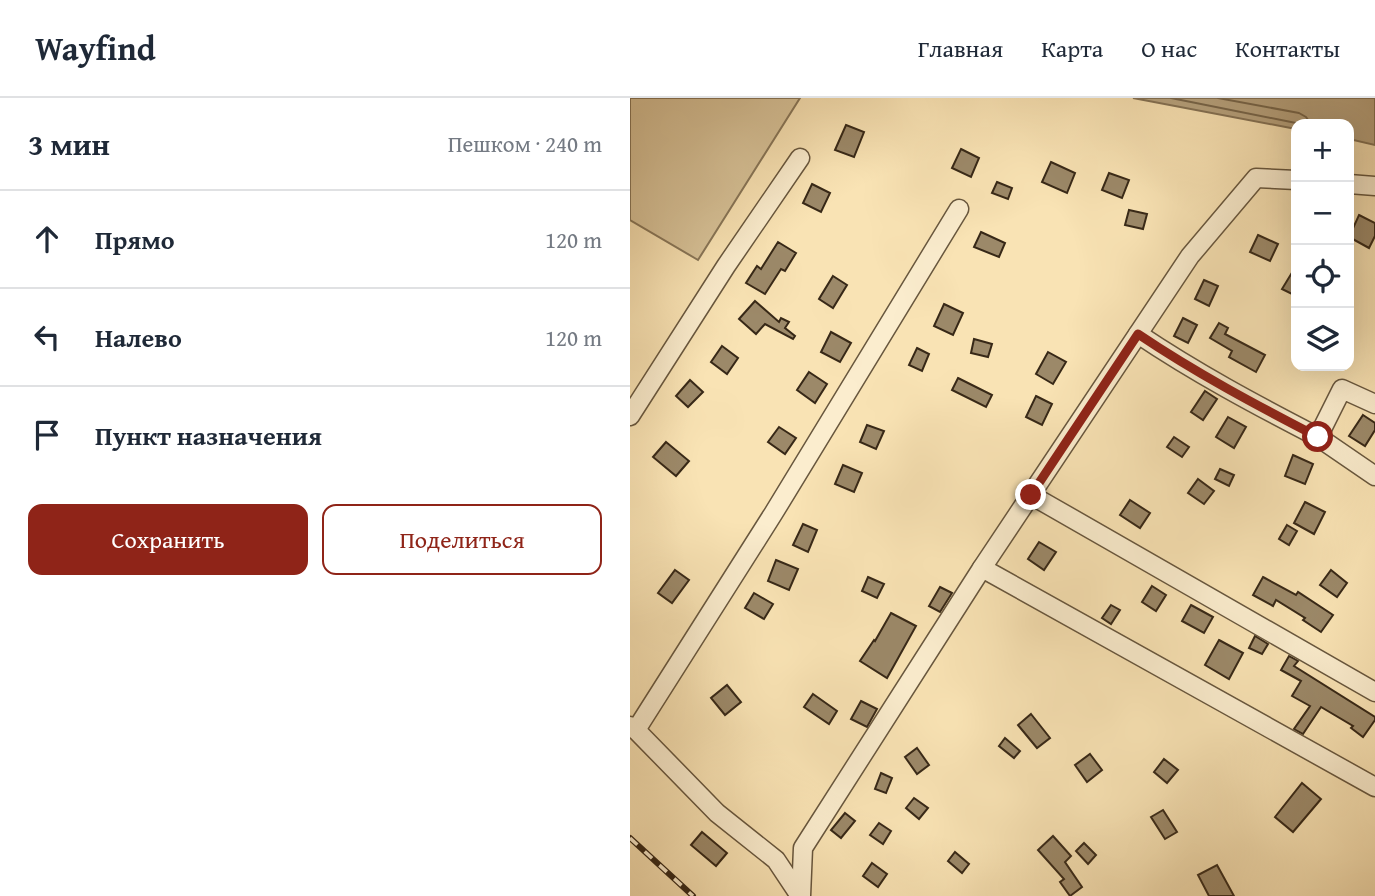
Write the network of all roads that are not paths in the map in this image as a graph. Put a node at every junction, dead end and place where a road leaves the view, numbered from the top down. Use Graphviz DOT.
graph roads {
  1 [pos="800,158"];
  2 [pos="1291,180"];
  3 [pos="1354,184"];
  4 [pos="1375,186"];
  5 [pos="959,209"];
  6 [pos="1138,334"];
  7 [pos="636,394"];
  8 [pos="1375,404"];
  9 [pos="630,416"];
  10 [pos="1318,437"];
  11 [pos="1375,476"];
  12 [pos="1031,495"];
  13 [pos="982,568"];
  14 [pos="1375,692"];
  15 [pos="633,728"];
  16 [pos="1375,788"];
  17 [pos="800,896"];
  1 -- 7 [label="street"];
  2 -- 6 [label="street"];
  3 -- 4 [label="street"];
  5 -- 15 [label="street"];
  6 -- 10 [label="street"];
  6 -- 12 [label="street"];
  7 -- 9 [label="street"];
  8 -- 10 [label="street"];
  10 -- 11 [label="street"];
  12 -- 13 [label="street"];
  12 -- 14 [label="street"];
  13 -- 16 [label="street"];
  13 -- 17 [label="street"];
  15 -- 17 [label="street"];
}
